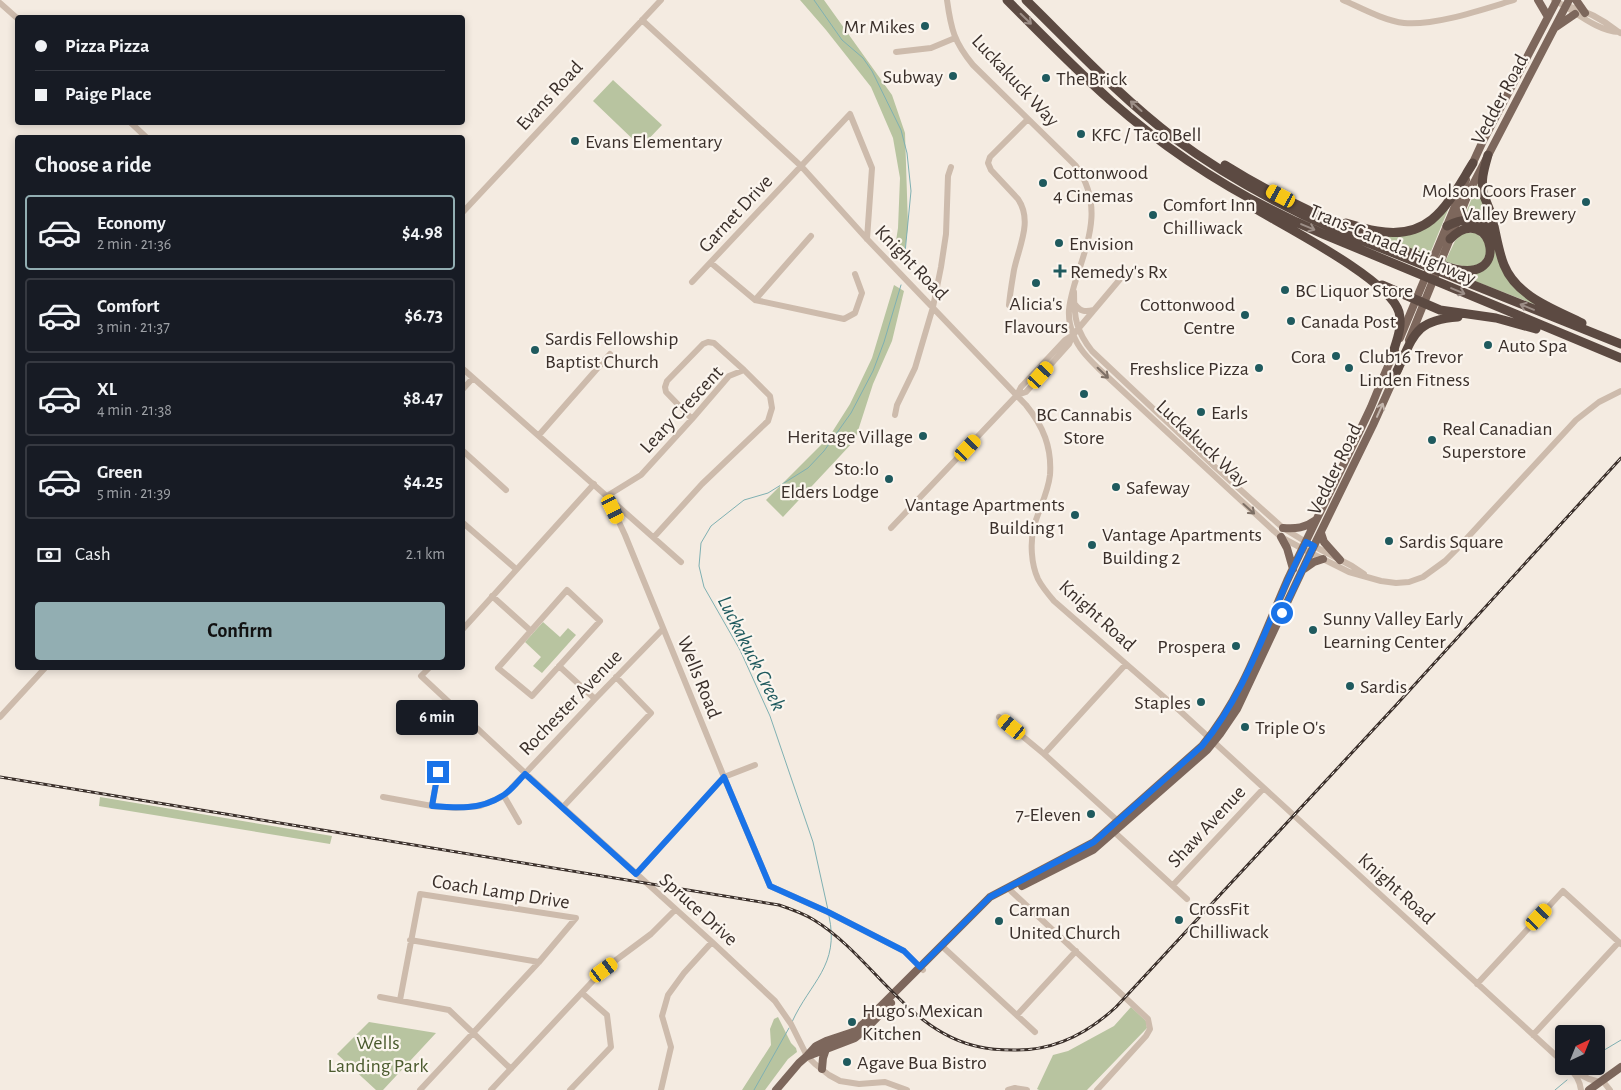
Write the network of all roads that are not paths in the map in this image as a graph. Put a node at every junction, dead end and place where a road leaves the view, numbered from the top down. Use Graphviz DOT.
graph roads {
  1 [pos="661,0"];
  2 [pos="947,0"];
  3 [pos="1007,0"];
  4 [pos="1026,0"];
  5 [pos="1343,0"];
  6 [pos="1514,0"];
  7 [pos="1538,0"];
  8 [pos="1556,0"];
  9 [pos="1576,0"];
  10 [pos="0,3"];
  11 [pos="1567,3"];
  12 [pos="1585,13"];
  13 [pos="1575,14"];
  14 [pos="15,16"];
  15 [pos="1548,17"];
  16 [pos="642,20"];
  17 [pos="1554,28"];
  18 [pos="1620,33"];
  19 [pos="955,38"];
  20 [pos="896,52"];
  21 [pos="1028,119"];
  22 [pos="1133,119"];
  23 [pos="1156,123"];
  24 [pos="133,125"];
  25 [pos="143,135"];
  26 [pos="1488,155"];
  27 [pos="1473,164"];
  28 [pos="801,166"];
  29 [pos="951,167"];
  30 [pos="465,210"];
  31 [pos="1320,215"];
  32 [pos="1458,220"];
  33 [pos="1448,226"];
  34 [pos="811,236"];
  35 [pos="867,238"];
  36 [pos="1450,239"];
  37 [pos="1497,240"];
  38 [pos="1439,256"];
  39 [pos="711,262"];
  40 [pos="855,274"];
  41 [pos="1362,274"];
  42 [pos="1121,278"];
  43 [pos="692,282"];
  44 [pos="1074,288"];
  45 [pos="756,300"];
  46 [pos="1420,302"];
  47 [pos="1074,303"];
  48 [pos="1009,305"];
  49 [pos="933,307"];
  50 [pos="1094,310"];
  51 [pos="1474,315"];
  52 [pos="1078,329"];
  53 [pos="1073,335"];
  54 [pos="1621,340"];
  55 [pos="1621,344"];
  56 [pos="610,354"];
  57 [pos="1392,356"];
  58 [pos="1621,358"];
  59 [pos="744,370"];
  60 [pos="465,371"];
  61 [pos="1397,371"];
  62 [pos="473,378"];
  63 [pos="465,387"];
  64 [pos="1621,391"];
  65 [pos="1017,395"];
  66 [pos="895,414"];
  67 [pos="692,419"];
  68 [pos="538,435"];
  69 [pos="465,453"];
  70 [pos="594,484"];
  71 [pos="506,490"];
  72 [pos="607,496"];
  73 [pos="1317,519"];
  74 [pos="465,525"];
  75 [pos="892,528"];
  76 [pos="1283,528"];
  77 [pos="1321,533"];
  78 [pos="654,537"];
  79 [pos="1281,537"];
  80 [pos="1308,548"];
  81 [pos="1323,559"];
  82 [pos="1340,560"];
  83 [pos="681,562"];
  84 [pos="516,569"];
  85 [pos="1293,569"];
  86 [pos="1302,570"];
  87 [pos="1369,578"];
  88 [pos="492,596"];
  89 [pos="465,627"];
  90 [pos="663,629"];
  91 [pos="530,630"];
  92 [pos="1126,664"];
  93 [pos="559,666"];
  94 [pos="43,670"];
  95 [pos="427,670"];
  96 [pos="616,677"];
  97 [pos="595,699"];
  98 [pos="0,717"];
  99 [pos="998,717"];
  100 [pos="1211,740"];
  101 [pos="1044,754"];
  102 [pos="755,765"];
  103 [pos="438,772"];
  104 [pos="525,774"];
  105 [pos="724,777"];
  106 [pos="1264,788"];
  107 [pos="504,796"];
  108 [pos="383,797"];
  109 [pos="432,806"];
  110 [pos="563,807"];
  111 [pos="519,822"];
  112 [pos="1120,823"];
  113 [pos="1112,830"];
  114 [pos="636,874"];
  115 [pos="1173,885"];
  116 [pos="1010,889"];
  117 [pos="1187,899"];
  118 [pos="675,910"];
  119 [pos="410,940"];
  120 [pos="712,942"];
  121 [pos="1620,943"];
  122 [pos="944,948"];
  123 [pos="1076,951"];
  124 [pos="539,962"];
  125 [pos="922,969"];
  126 [pos="1477,984"];
  127 [pos="582,993"];
  128 [pos="380,997"];
  129 [pos="400,1000"];
  130 [pos="1017,1016"];
  131 [pos="1034,1032"];
  132 [pos="474,1033"];
  133 [pos="1533,1035"];
  134 [pos="826,1049"];
  135 [pos="1555,1055"];
  136 [pos="807,1056"];
  137 [pos="1621,1067"];
  138 [pos="511,1069"];
  139 [pos="822,1069"];
  140 [pos="1575,1075"];
  141 [pos="1581,1075"];
  142 [pos="1601,1081"];
  143 [pos="420,1090"];
  144 [pos="491,1090"];
  145 [pos="570,1090"];
  146 [pos="660,1090"];
  147 [pos="776,1090"];
  148 [pos="907,1090"];
  149 [pos="1008,1090"];
  150 [pos="1027,1090"];
  151 [pos="1096,1090"];
  152 [pos="1581,1090"];
  153 [pos="1589,1090"];
  154 [pos="1610,1090"];
  1 -- 16 [label="street, Evans Road"];
  2 -- 19 [label="street, Luckakuck Way"];
  3 -- 22 [label="highway, Trans-Canada Highway, one-way"];
  23 -- 4 [label="highway, Trans-Canada Highway, one-way"];
  5 -- 6 [label="street"];
  7 -- 15 [label="main road"];
  8 -- 11 [label="street"];
  8 -- 15 [label="main road, Vedder Road"];
  9 -- 12 [label="main road"];
  10 -- 14 [label="street"];
  11 -- 12 [label="street"];
  11 -- 13 [label="street"];
  11 -- 17 [label="main road, Vedder Road"];
  12 -- 18 [label="street"];
  13 -- 17 [label="main road"];
  13 -- 18 [label="street"];
  15 -- 27 [label="main road, Vedder Road"];
  16 -- 28 [label="street, Knight Road"];
  16 -- 30 [label="street, Evans Road"];
  17 -- 26 [label="main road, Vedder Road"];
  19 -- 20 [label="street"];
  19 -- 21 [label="street, Luckakuck Way"];
  21 -- 44 [label="street, Luckakuck Way"];
  21 -- 48 [label="street"];
  22 -- 41 [label="highway"];
  22 -- 58 [label="highway, Trans-Canada Highway, one-way"];
  23 -- 31 [label="highway"];
  55 -- 23 [label="highway, Trans-Canada Highway, one-way"];
  24 -- 25 [label="street"];
  26 -- 32 [label="main road, Vedder Road"];
  26 -- 37 [label="highway"];
  27 -- 31 [label="highway"];
  27 -- 33 [label="main road, Vedder Road"];
  28 -- 35 [label="street, Knight Road"];
  28 -- 35 [label="street, Garnet Drive"];
  28 -- 39 [label="street, Garnet Drive"];
  29 -- 49 [label="street"];
  31 -- 36 [label="highway"];
  32 -- 33 [label="highway"];
  32 -- 36 [label="main road, Vedder Road"];
  32 -- 37 [label="highway"];
  33 -- 38 [label="main road, Vedder Road"];
  34 -- 45 [label="street"];
  35 -- 49 [label="street, Knight Road"];
  36 -- 38 [label="main road, Vedder Road"];
  37 -- 54 [label="highway"];
  38 -- 46 [label="main road, Vedder Road"];
  39 -- 43 [label="street, Garnet Drive"];
  39 -- 45 [label="street"];
  40 -- 45 [label="street"];
  41 -- 46 [label="highway"];
  41 -- 57 [label="highway"];
  42 -- 50 [label="street"];
  44 -- 47 [label="street, Luckakuck Way"];
  44 -- 53 [label="street, Luckakuck Way"];
  46 -- 51 [label="highway"];
  46 -- 57 [label="main road, Vedder Road"];
  46 -- 61 [label="main road, Vedder Road"];
  47 -- 50 [label="street"];
  47 -- 52 [label="street, Luckakuck Way"];
  49 -- 65 [label="street, Knight Road"];
  49 -- 66 [label="street"];
  50 -- 52 [label="street"];
  51 -- 58 [label="highway"];
  51 -- 61 [label="highway"];
  52 -- 53 [label="street"];
  52 -- 76 [label="street, Luckakuck Way"];
  53 -- 65 [label="street"];
  53 -- 79 [label="street, Luckakuck Way, one-way"];
  56 -- 68 [label="street"];
  57 -- 73 [label="main road, Vedder Road"];
  59 -- 67 [label="street, Leary Crescent"];
  59 -- 67 [label="street"];
  59 -- 78 [label="street, Leary Crescent"];
  60 -- 62 [label="street, Wells Road"];
  77 -- 61 [label="main road, Vedder Road, one-way"];
  62 -- 63 [label="street"];
  62 -- 68 [label="street, Wells Road"];
  64 -- 87 [label="street, Luckakuck Way"];
  65 -- 75 [label="street"];
  65 -- 92 [label="street, Knight Road"];
  67 -- 72 [label="street, Leary Crescent"];
  68 -- 70 [label="street, Wells Road"];
  69 -- 71 [label="street"];
  70 -- 72 [label="street, Wells Road"];
  70 -- 84 [label="street"];
  72 -- 78 [label="street"];
  72 -- 90 [label="street, Wells Road"];
  73 -- 76 [label="main road"];
  73 -- 80 [label="main road, Vedder Road"];
  74 -- 84 [label="street"];
  76 -- 80 [label="street, Luckakuck Way"];
  77 -- 80 [label="main road, Vedder Road"];
  77 -- 82 [label="main road"];
  78 -- 83 [label="street"];
  79 -- 80 [label="street, Luckakuck Way"];
  79 -- 85 [label="main road"];
  80 -- 81 [label="street, Luckakuck Way"];
  80 -- 82 [label="street, Luckakuck Way"];
  80 -- 85 [label="main road, Vedder Road"];
  80 -- 86 [label="main road, Vedder Road"];
  81 -- 86 [label="main road"];
  81 -- 87 [label="street, Luckakuck Way"];
  82 -- 87 [label="street, Luckakuck Way"];
  84 -- 88 [label="street"];
  85 -- 100 [label="main road, Vedder Road"];
  86 -- 100 [label="main road, Vedder Road"];
  88 -- 89 [label="street"];
  88 -- 91 [label="street"];
  90 -- 96 [label="street, Rochester Avenue"];
  90 -- 105 [label="street, Wells Road"];
  91 -- 93 [label="street"];
  91 -- 93 [label="street"];
  92 -- 100 [label="street, Knight Road"];
  92 -- 101 [label="street"];
  93 -- 97 [label="street"];
  94 -- 98 [label="street"];
  95 -- 104 [label="street, Spruce Drive"];
  96 -- 97 [label="street, Rochester Avenue"];
  96 -- 110 [label="street"];
  97 -- 104 [label="street, Rochester Avenue"];
  99 -- 101 [label="street"];
  100 -- 106 [label="street, Knight Road"];
  100 -- 112 [label="main road, Vedder Road"];
  101 -- 112 [label="street"];
  102 -- 105 [label="street"];
  103 -- 109 [label="street"];
  104 -- 107 [label="street, Rochester Avenue"];
  104 -- 110 [label="street, Spruce Drive"];
  105 -- 114 [label="street"];
  105 -- 125 [label="street, Wells Road"];
  106 -- 115 [label="street, Shaw Avenue"];
  106 -- 126 [label="street, Knight Road"];
  107 -- 109 [label="street, Rochester Avenue"];
  107 -- 111 [label="street"];
  108 -- 109 [label="street, Rochester Avenue"];
  110 -- 114 [label="street, Spruce Drive"];
  112 -- 113 [label="main road, Vedder Road"];
  113 -- 115 [label="street"];
  113 -- 116 [label="main road, Vedder Road"];
  114 -- 118 [label="street, Spruce Drive"];
  115 -- 117 [label="street"];
  116 -- 122 [label="main road, Vedder Road"];
  116 -- 123 [label="street"];
  116 -- 125 [label="main road, Vedder Road"];
  118 -- 120 [label="street, Spruce Drive"];
  118 -- 127 [label="street"];
  119 -- 124 [label="street"];
  119 -- 124 [label="street, Coach Lamp Drive"];
  119 -- 129 [label="street, Coach Lamp Drive"];
  120 -- 136 [label="street, Spruce Drive"];
  120 -- 146 [label="street"];
  121 -- 126 [label="street"];
  121 -- 133 [label="street"];
  122 -- 125 [label="main road, Vedder Road"];
  122 -- 130 [label="street"];
  123 -- 130 [label="street"];
  123 -- 151 [label="street"];
  124 -- 132 [label="street, Coach Lamp Drive"];
  125 -- 134 [label="main road, Vedder Road"];
  125 -- 136 [label="main road, Vedder Road"];
  126 -- 133 [label="street, Knight Road"];
  127 -- 138 [label="street"];
  127 -- 145 [label="street"];
  128 -- 129 [label="street"];
  129 -- 132 [label="street"];
  130 -- 131 [label="street"];
  132 -- 138 [label="street"];
  132 -- 143 [label="street, Coach Lamp Drive"];
  133 -- 135 [label="street, Knight Road"];
  134 -- 136 [label="main road, Vedder Road"];
  134 -- 139 [label="main road"];
  136 -- 139 [label="street"];
  136 -- 147 [label="main road, Vedder Road"];
  137 -- 142 [label="main road"];
  138 -- 144 [label="street"];
  139 -- 148 [label="street"];
  140 -- 152 [label="street"];
  141 -- 142 [label="street"];
  142 -- 153 [label="main road"];
  142 -- 154 [label="street"];
  149 -- 150 [label="street"];
}
